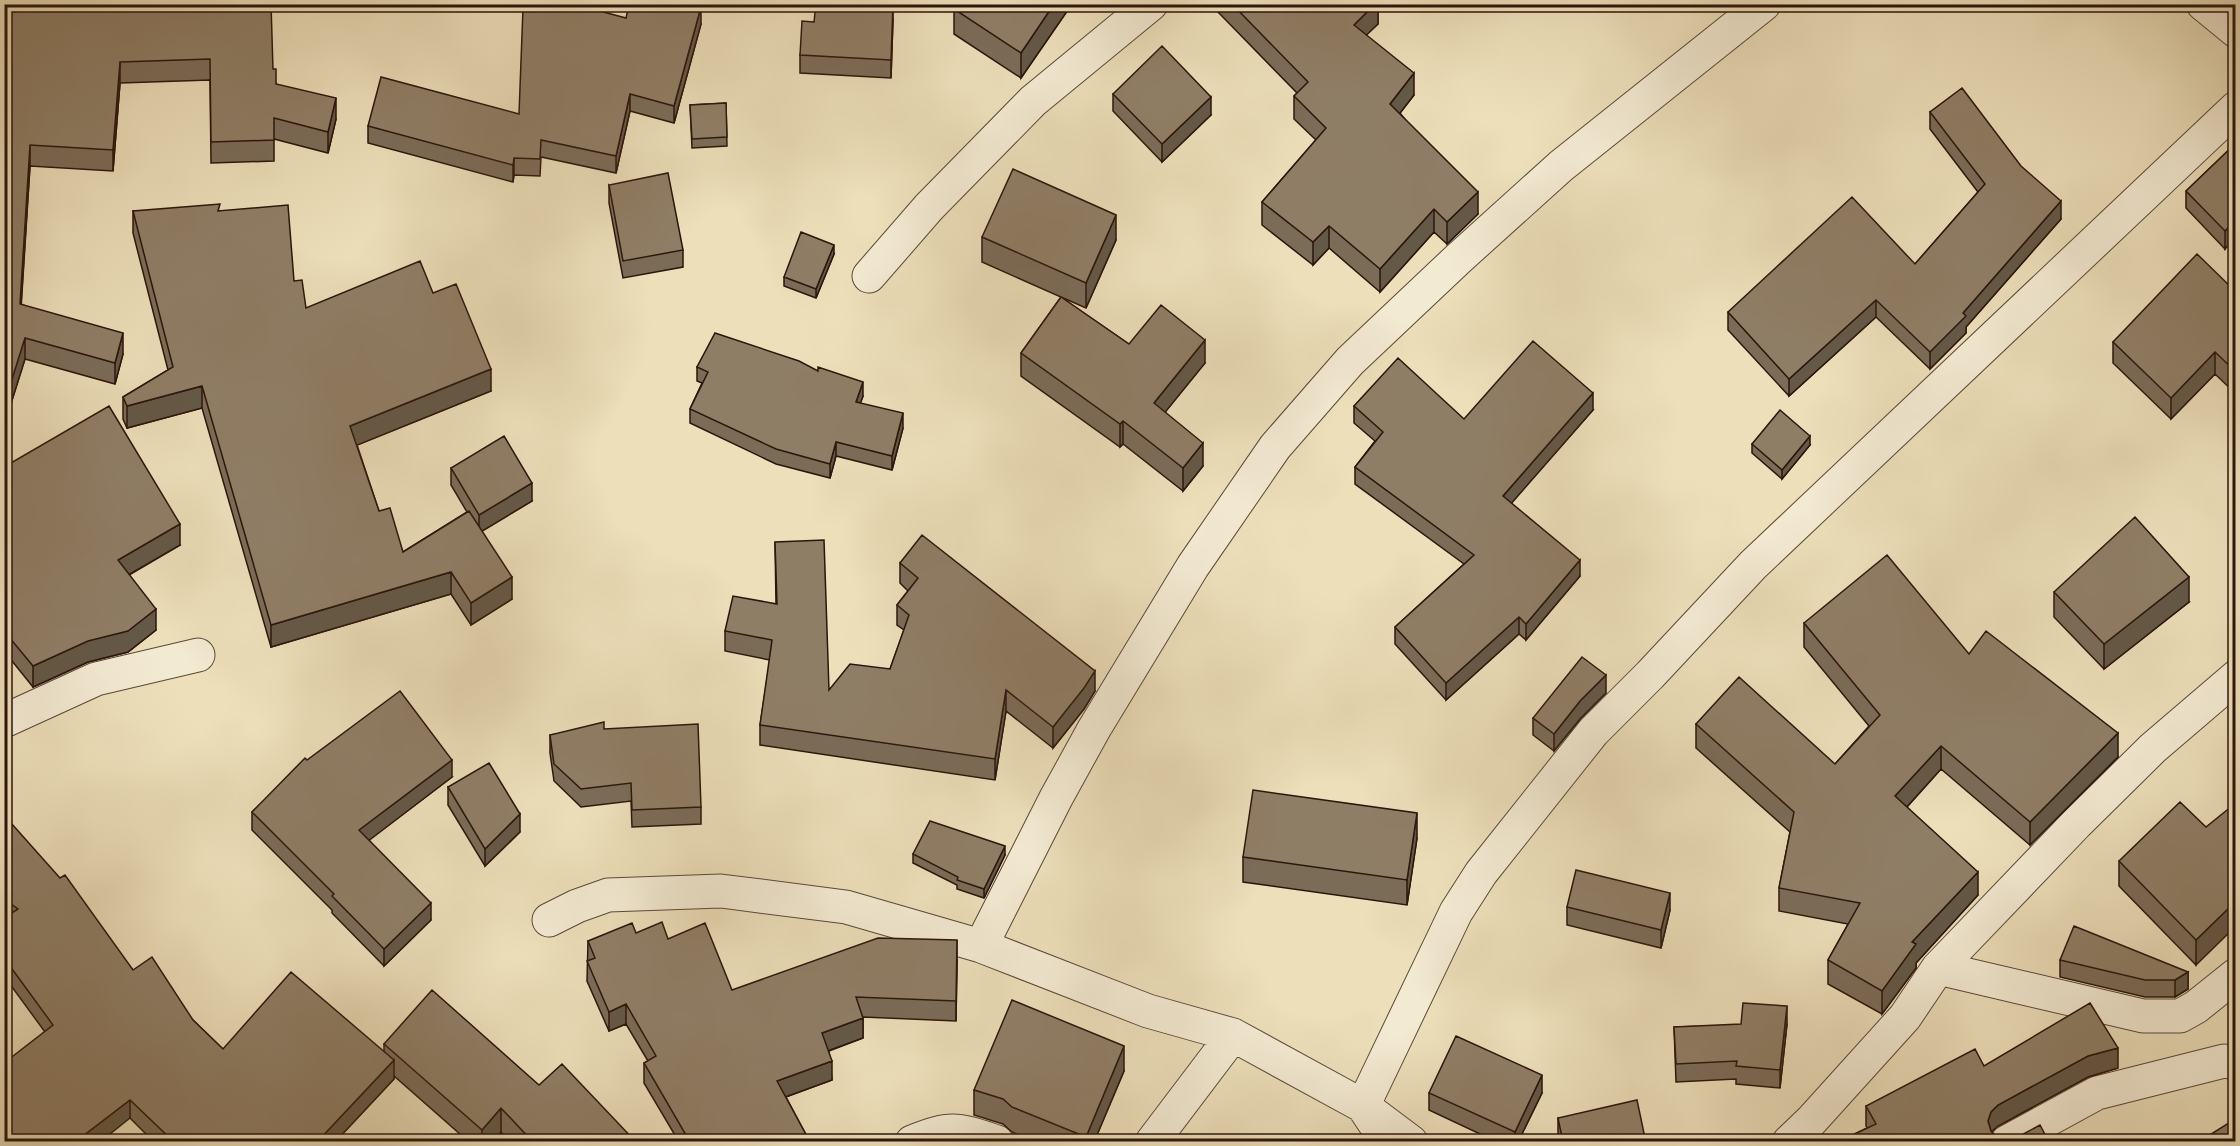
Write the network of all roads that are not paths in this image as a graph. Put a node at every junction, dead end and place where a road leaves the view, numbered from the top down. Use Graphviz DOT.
graph roads {
  1 [pos="1151,4"];
  2 [pos="1764,4"];
  3 [pos="2203,4"];
  4 [pos="2235,31"];
  5 [pos="2235,108"];
  6 [pos="869,276"];
  7 [pos="198,655"];
  8 [pos="2235,677"];
  9 [pos="4,721"];
  10 [pos="549,920"];
  11 [pos="981,946"];
  12 [pos="1938,968"];
  13 [pos="2235,975"];
  14 [pos="1233,1035"];
  15 [pos="2235,1064"];
  16 [pos="1363,1106"];
  17 [pos="912,1142"];
  18 [pos="997,1142"];
  19 [pos="1152,1142"];
  20 [pos="1387,1142"];
  21 [pos="1411,1142"];
  22 [pos="1789,1142"];
  23 [pos="2007,1142"];
  1 -- 6 [label="street"];
  2 -- 11 [label="street"];
  3 -- 4 [label="street"];
  5 -- 16 [label="street"];
  7 -- 9 [label="street"];
  8 -- 12 [label="street"];
  10 -- 11 [label="street"];
  11 -- 14 [label="street"];
  12 -- 13 [label="street"];
  12 -- 22 [label="street"];
  14 -- 16 [label="street"];
  14 -- 19 [label="street"];
  15 -- 23 [label="street"];
  16 -- 20 [label="street"];
  16 -- 21 [label="street"];
  17 -- 18 [label="street"];
}
